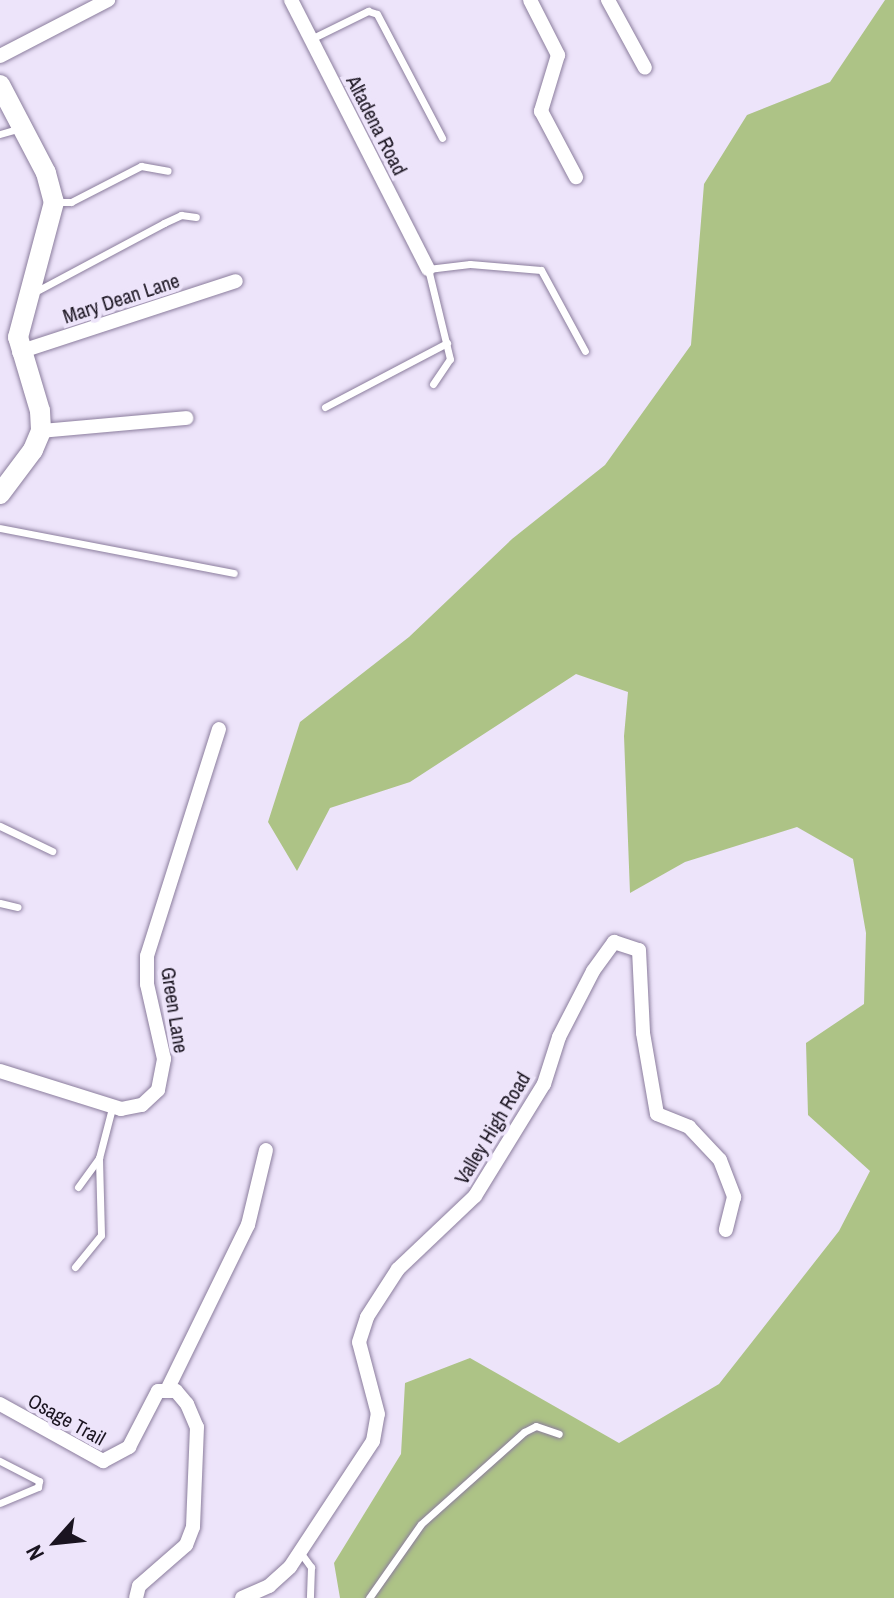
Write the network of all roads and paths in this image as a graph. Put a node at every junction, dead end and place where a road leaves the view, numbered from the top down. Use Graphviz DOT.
graph roads {
  1 [pos="108,0"];
  2 [pos="291,0"];
  3 [pos="530,0"];
  4 [pos="608,0"];
  5 [pos="311,39"];
  6 [pos="0,56"];
  7 [pos="645,68"];
  8 [pos="0,85"];
  9 [pos="23,127"];
  10 [pos="0,134"];
  11 [pos="442,138"];
  12 [pos="168,171"];
  13 [pos="576,177"];
  14 [pos="54,202"];
  15 [pos="196,217"];
  16 [pos="428,269"];
  17 [pos="236,281"];
  18 [pos="27,296"];
  19 [pos="447,343"];
  20 [pos="585,351"];
  21 [pos="19,352"];
  22 [pos="433,384"];
  23 [pos="325,407"];
  24 [pos="186,418"];
  25 [pos="41,431"];
  26 [pos="0,494"];
  27 [pos="0,528"];
  28 [pos="234,573"];
  29 [pos="219,729"];
  30 [pos="0,826"];
  31 [pos="52,851"];
  32 [pos="0,903"];
  33 [pos="18,907"];
  34 [pos="0,1071"];
  35 [pos="112,1108"];
  36 [pos="266,1150"];
  37 [pos="99,1158"];
  38 [pos="78,1187"];
  39 [pos="726,1230"];
  40 [pos="75,1267"];
  41 [pos="168,1388"];
  42 [pos="0,1404"];
  43 [pos="559,1434"];
  44 [pos="0,1461"];
  45 [pos="0,1503"];
  46 [pos="299,1551"];
  47 [pos="136,1598"];
  48 [pos="242,1598"];
  49 [pos="310,1598"];
  50 [pos="369,1598"];
  1 -- 6 [label="street"];
  2 -- 5 [label="street, Altadena Road"];
  3 -- 13 [label="street"];
  4 -- 7 [label="street"];
  5 -- 11 [label="lane"];
  5 -- 16 [label="street, Altadena Road"];
  8 -- 9 [label="street"];
  9 -- 10 [label="lane"];
  9 -- 14 [label="street"];
  12 -- 14 [label="lane"];
  14 -- 18 [label="street"];
  15 -- 18 [label="lane"];
  16 -- 19 [label="lane"];
  16 -- 20 [label="lane"];
  17 -- 21 [label="street, Mary Dean Lane"];
  18 -- 21 [label="street"];
  19 -- 22 [label="lane"];
  19 -- 23 [label="lane"];
  21 -- 25 [label="street"];
  24 -- 25 [label="street"];
  25 -- 26 [label="street"];
  27 -- 28 [label="lane"];
  29 -- 35 [label="street, Green Lane"];
  30 -- 31 [label="lane"];
  32 -- 33 [label="lane"];
  34 -- 35 [label="street"];
  35 -- 37 [label="lane"];
  36 -- 41 [label="street"];
  37 -- 38 [label="lane"];
  37 -- 40 [label="lane"];
  39 -- 46 [label="street, Valley High Road"];
  41 -- 42 [label="street, Osage Trail"];
  41 -- 47 [label="street"];
  43 -- 50 [label="lane"];
  44 -- 45 [label="lane"];
  46 -- 48 [label="street, Valley High Road"];
  46 -- 49 [label="lane"];
}
